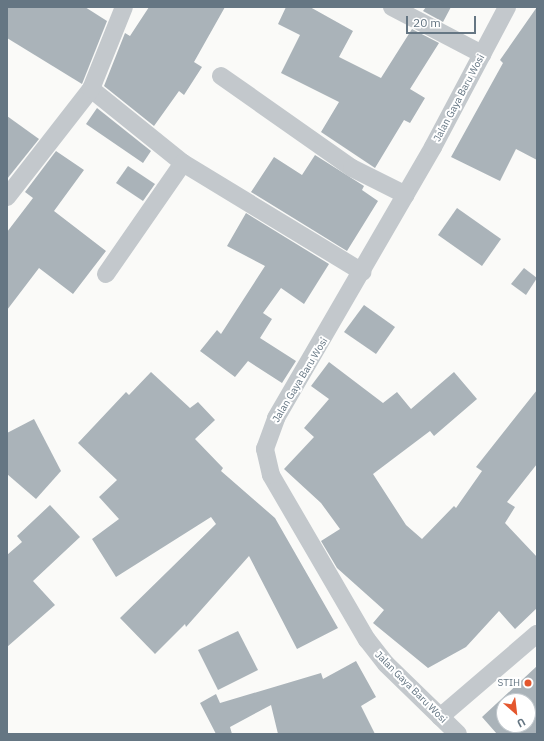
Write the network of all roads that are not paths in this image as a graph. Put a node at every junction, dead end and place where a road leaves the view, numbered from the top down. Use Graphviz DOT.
graph roads {
  1 [pos="124,7"];
  2 [pos="392,7"];
  3 [pos="507,7"];
  4 [pos="482,54"];
  5 [pos="221,76"];
  6 [pos="91,89"];
  7 [pos="183,163"];
  8 [pos="406,196"];
  9 [pos="7,197"];
  10 [pos="362,272"];
  11 [pos="106,274"];
  12 [pos="537,634"];
  13 [pos="440,717"];
  14 [pos="458,734"];
  1 -- 6 [label="street"];
  2 -- 4 [label="street"];
  3 -- 4 [label="street, Jalan Gaya Baru Wosi"];
  4 -- 8 [label="street, Jalan Gaya Baru Wosi"];
  5 -- 8 [label="street"];
  6 -- 7 [label="street"];
  6 -- 9 [label="street"];
  7 -- 10 [label="street"];
  7 -- 11 [label="street"];
  8 -- 10 [label="street, Jalan Gaya Baru Wosi"];
  10 -- 13 [label="street, Jalan Gaya Baru Wosi"];
  12 -- 13 [label="street"];
  13 -- 14 [label="street, Jalan Gaya Baru Wosi"];
}
